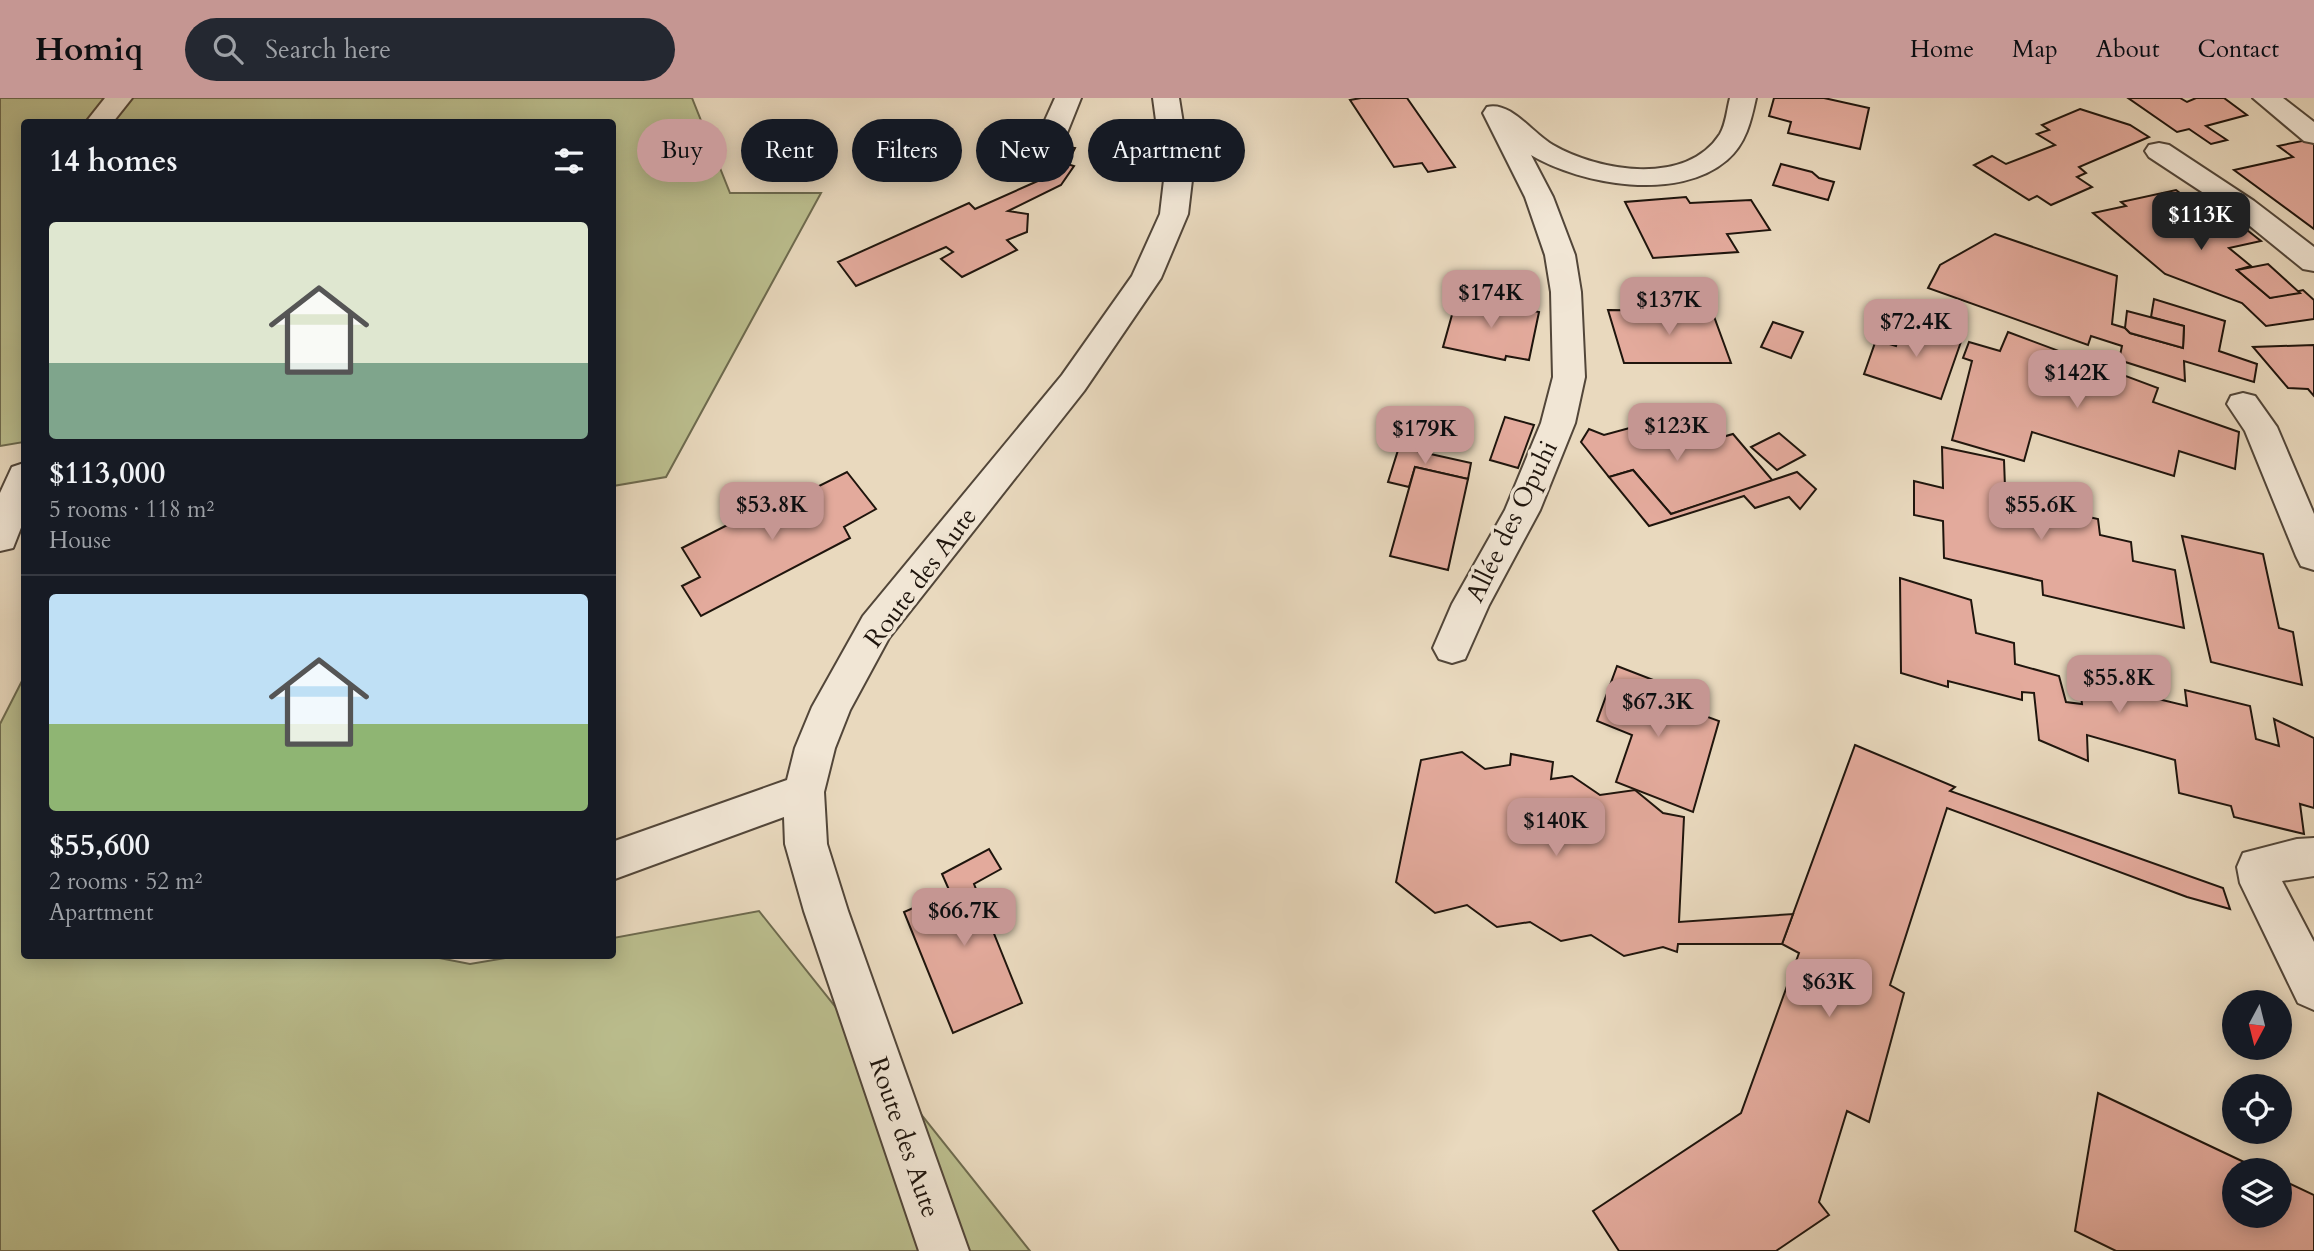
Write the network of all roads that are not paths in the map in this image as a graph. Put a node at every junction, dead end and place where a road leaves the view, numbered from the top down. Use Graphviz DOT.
graph roads {
  1 [pos="119,98"];
  2 [pos="1068,98"];
  3 [pos="1166,98"];
  4 [pos="1743,98"];
  5 [pos="2266,98"];
  6 [pos="1487,106"];
  7 [pos="102,119"];
  8 [pos="1059,119"];
  9 [pos="2314,135"];
  10 [pos="2159,151"];
  11 [pos="2314,262"];
  12 [pos="2243,404"];
  13 [pos="21,484"];
  14 [pos="0,538"];
  15 [pos="2314,556"];
  16 [pos="1452,648"];
  17 [pos="804,792"];
  18 [pos="2314,857"];
  19 [pos="616,861"];
  20 [pos="2314,988"];
  21 [pos="944,1251"];
  1 -- 7 [label="street"];
  2 -- 8 [label="street"];
  3 -- 17 [label="street, Route des Aute"];
  4 -- 6 [label="street"];
  5 -- 9 [label="street"];
  6 -- 16 [label="street, Allée des Opuhi"];
  10 -- 11 [label="street"];
  12 -- 15 [label="street"];
  13 -- 14 [label="street"];
  17 -- 19 [label="street"];
  17 -- 21 [label="street, Route des Aute"];
  18 -- 20 [label="street"];
}
